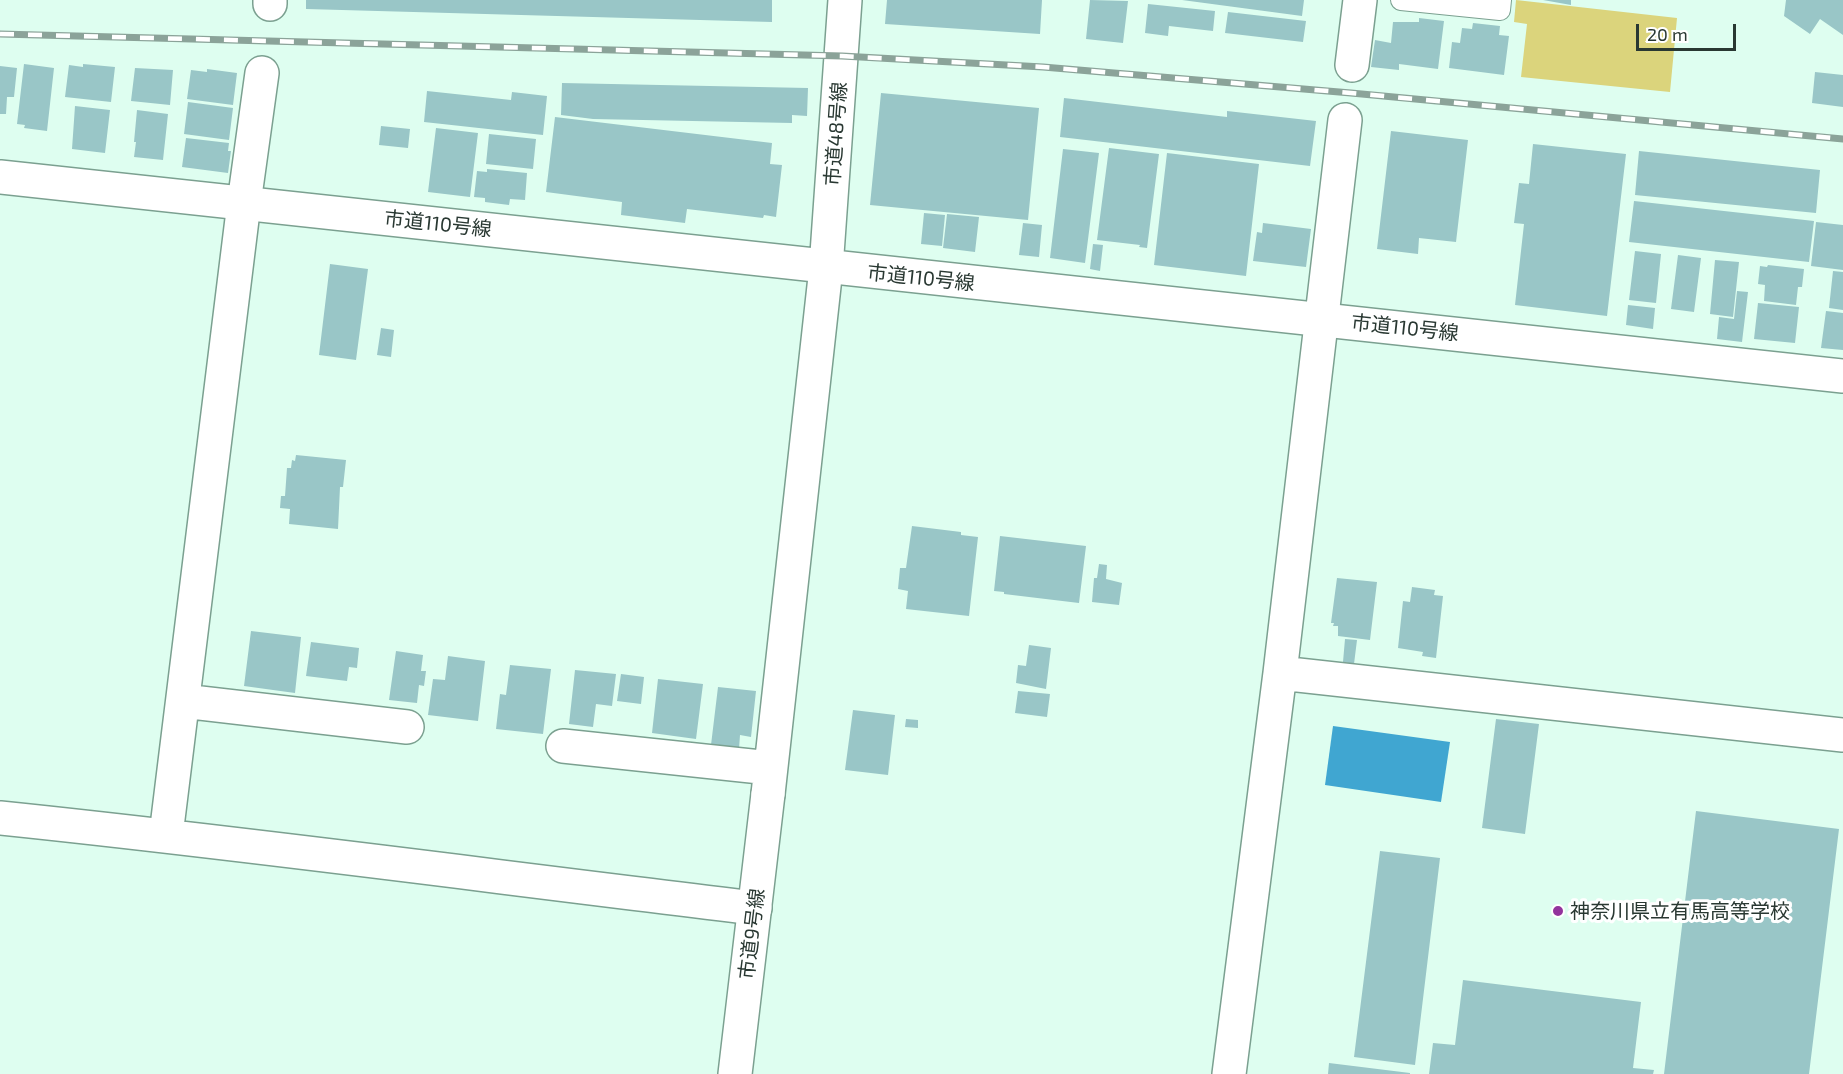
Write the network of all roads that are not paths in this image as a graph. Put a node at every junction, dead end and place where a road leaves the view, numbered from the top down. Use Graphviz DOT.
graph roads {
  1 [pos="845,0"];
  2 [pos="1360,0"];
  3 [pos="1401,0"];
  4 [pos="1501,0"];
  5 [pos="1352,65"];
  6 [pos="262,73"];
  7 [pos="1345,120"];
  8 [pos="0,177"];
  9 [pos="244,203"];
  10 [pos="826,268"];
  11 [pos="1322,319"];
  12 [pos="1843,376"];
  13 [pos="1280,673"];
  14 [pos="183,701"];
  15 [pos="407,727"];
  16 [pos="1843,735"];
  17 [pos="563,746"];
  18 [pos="769,781"];
  19 [pos="0,818"];
  20 [pos="166,835"];
  21 [pos="755,908"];
  22 [pos="735,1074"];
  23 [pos="1229,1074"];
  1 -- 10 [label="street, 市道48号線"];
  2 -- 5 [label="street"];
  3 -- 4 [label="lane"];
  6 -- 9 [label="street"];
  7 -- 11 [label="street"];
  8 -- 9 [label="street, 市道110号線"];
  9 -- 10 [label="street, 市道110号線"];
  9 -- 14 [label="street"];
  10 -- 11 [label="street, 市道110号線"];
  10 -- 18 [label="street, 市道48号線"];
  11 -- 12 [label="street, 市道110号線"];
  11 -- 13 [label="street"];
  13 -- 16 [label="street"];
  13 -- 23 [label="street"];
  14 -- 15 [label="street"];
  14 -- 20 [label="street"];
  17 -- 18 [label="street"];
  18 -- 21 [label="street, 市道9号線"];
  19 -- 20 [label="street"];
  20 -- 21 [label="street"];
  21 -- 22 [label="street, 市道9号線"];
}
